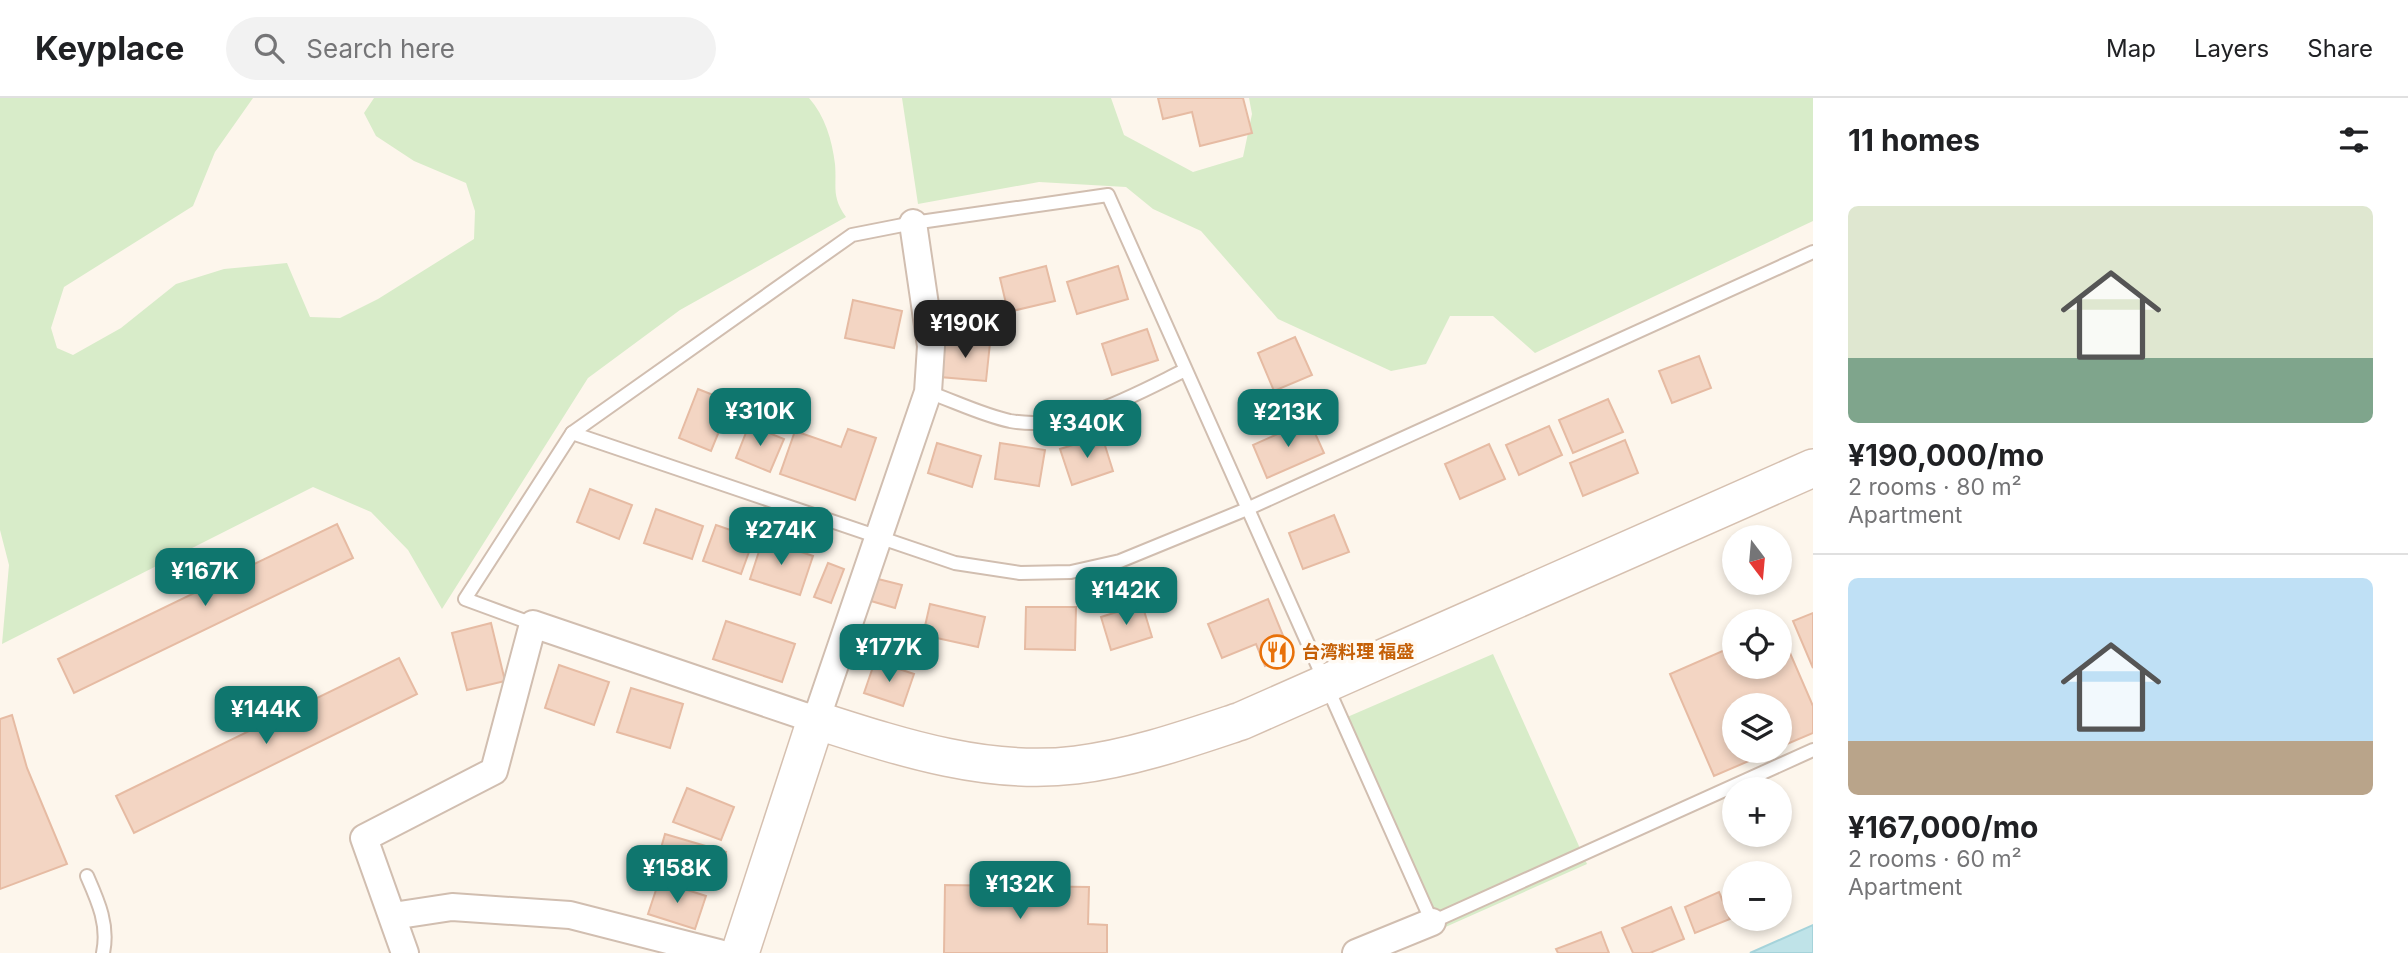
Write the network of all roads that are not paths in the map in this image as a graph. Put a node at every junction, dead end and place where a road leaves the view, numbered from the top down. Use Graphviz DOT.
graph roads {
  1 [pos="913,223"];
  2 [pos="1813,252"];
  3 [pos="1185,370"];
  4 [pos="928,392"];
  5 [pos="572,433"];
  6 [pos="1813,468"];
  7 [pos="1247,509"];
  8 [pos="878,537"];
  9 [pos="533,624"];
  10 [pos="1325,685"];
  11 [pos="816,720"];
  12 [pos="1813,750"];
  13 [pos="87,876"];
  14 [pos="393,916"];
  15 [pos="1432,922"];
  16 [pos="103,953"];
  17 [pos="405,953"];
  18 [pos="719,953"];
  19 [pos="740,953"];
  20 [pos="1356,953"];
  1 -- 3 [label="lane"];
  1 -- 4 [label="street"];
  1 -- 5 [label="lane"];
  2 -- 7 [label="lane"];
  3 -- 4 [label="lane"];
  3 -- 7 [label="lane"];
  4 -- 8 [label="street"];
  5 -- 8 [label="lane"];
  5 -- 9 [label="lane"];
  6 -- 10 [label="street"];
  7 -- 8 [label="lane"];
  7 -- 10 [label="lane"];
  8 -- 11 [label="street"];
  9 -- 11 [label="street"];
  9 -- 14 [label="street"];
  10 -- 11 [label="street"];
  10 -- 15 [label="lane"];
  11 -- 19 [label="street"];
  12 -- 15 [label="lane"];
  13 -- 16 [label="lane"];
  14 -- 17 [label="street"];
  14 -- 18 [label="street"];
  15 -- 20 [label="street"];
}
